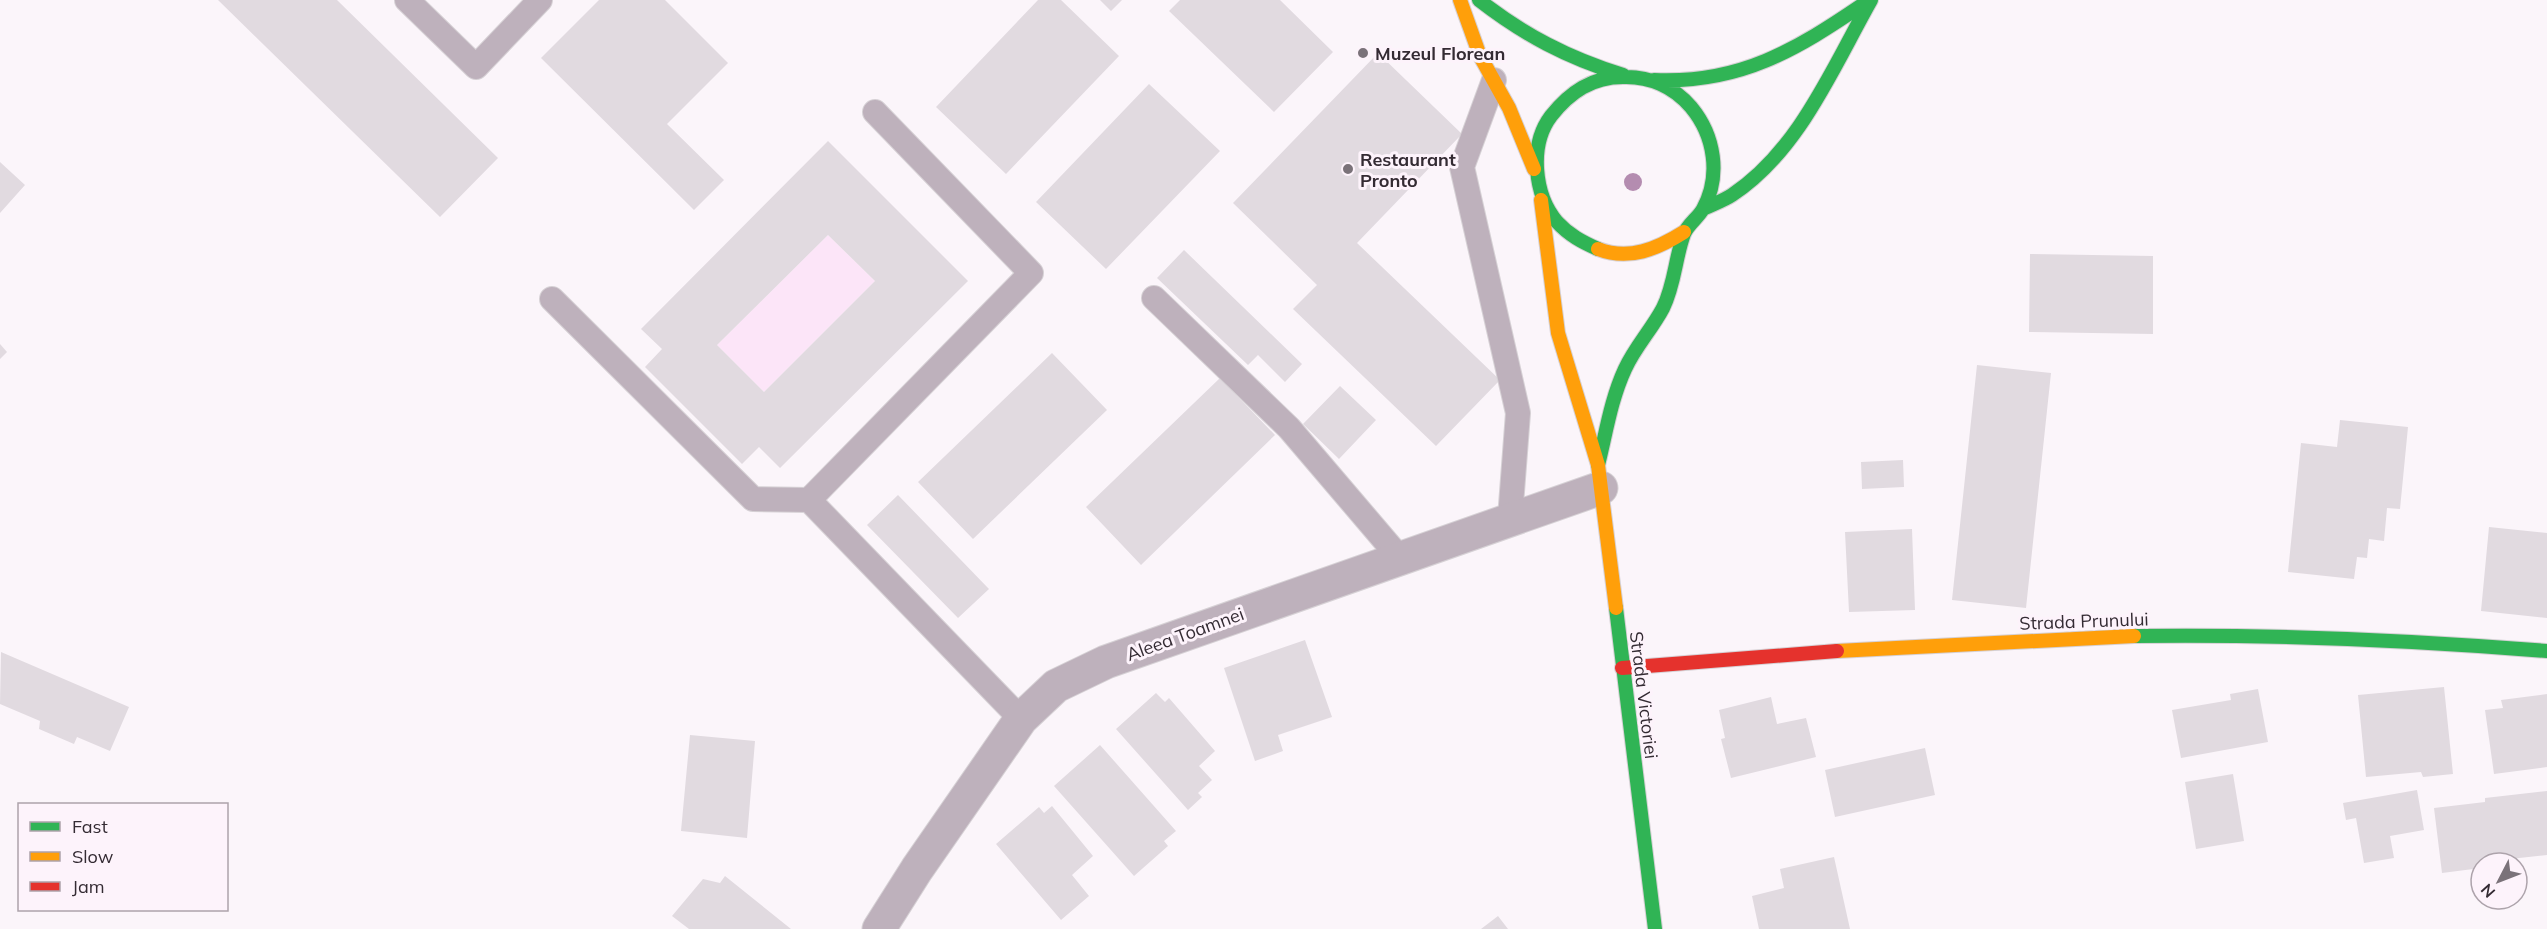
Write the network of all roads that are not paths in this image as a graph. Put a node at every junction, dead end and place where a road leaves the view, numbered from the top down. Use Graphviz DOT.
graph roads {
  1 [pos="407,0"];
  2 [pos="540,0"];
  3 [pos="1460,0"];
  4 [pos="1479,0"];
  5 [pos="1870,0"];
  6 [pos="1625,76"];
  7 [pos="1494,80"];
  8 [pos="1652,80"];
  9 [pos="875,112"];
  10 [pos="1534,169"];
  11 [pos="1540,194"];
  12 [pos="1703,208"];
  13 [pos="1684,232"];
  14 [pos="1154,298"];
  15 [pos="552,299"];
  16 [pos="1599,477"];
  17 [pos="809,500"];
  18 [pos="1510,518"];
  19 [pos="1399,557"];
  20 [pos="2547,651"];
  21 [pos="1622,668"];
  22 [pos="1021,719"];
  23 [pos="879,929"];
  24 [pos="1655,929"];
  1 -- 2 [label="lane"];
  3 -- 7 [label="street"];
  4 -- 6 [label="street"];
  5 -- 8 [label="street"];
  5 -- 12 [label="street"];
  6 -- 8 [label="street"];
  6 -- 10 [label="street"];
  7 -- 10 [label="street"];
  7 -- 18 [label="lane"];
  8 -- 12 [label="street"];
  9 -- 17 [label="lane"];
  10 -- 11 [label="street"];
  11 -- 13 [label="street"];
  11 -- 16 [label="street"];
  12 -- 13 [label="street"];
  13 -- 16 [label="street"];
  14 -- 19 [label="lane"];
  15 -- 17 [label="lane"];
  16 -- 18 [label="street, Aleea Toamnei"];
  16 -- 21 [label="street, Strada Victoriei"];
  17 -- 22 [label="lane"];
  18 -- 19 [label="street, Aleea Toamnei"];
  19 -- 22 [label="street, Aleea Toamnei"];
  20 -- 21 [label="street, Strada Prunului"];
  21 -- 24 [label="street, Strada Victoriei"];
  22 -- 23 [label="street, Aleea Toamnei"];
}
